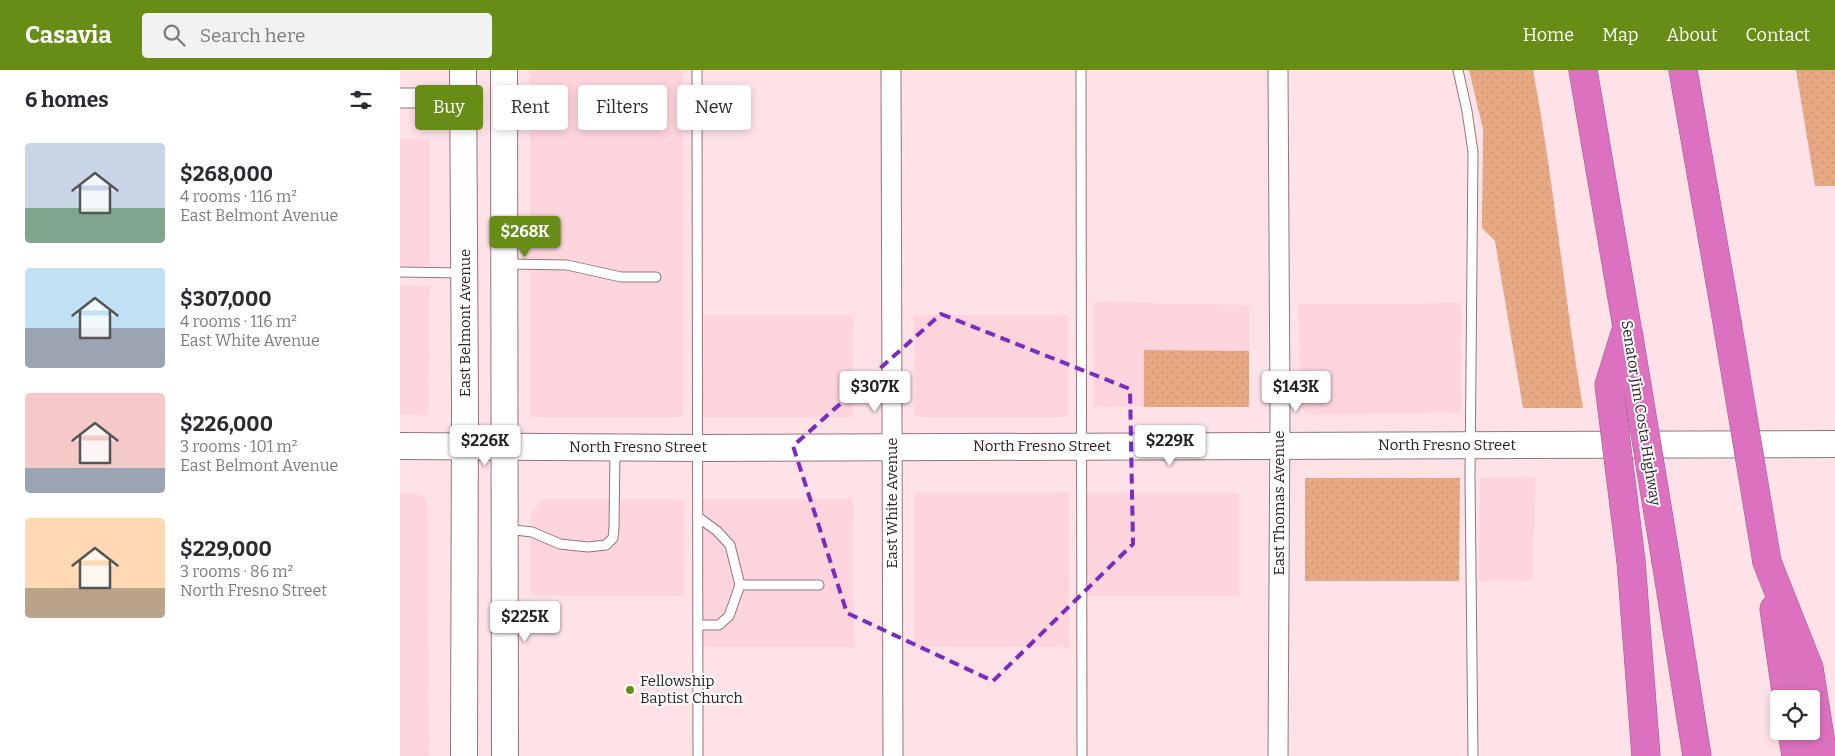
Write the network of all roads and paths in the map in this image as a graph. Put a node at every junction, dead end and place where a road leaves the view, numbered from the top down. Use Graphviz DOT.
graph roads {
  1 [pos="463,70"];
  2 [pos="504,70"];
  3 [pos="697,70"];
  4 [pos="891,70"];
  5 [pos="1081,70"];
  6 [pos="1278,70"];
  7 [pos="1458,70"];
  8 [pos="1583,70"];
  9 [pos="1683,70"];
  10 [pos="463,85"];
  11 [pos="400,98"];
  12 [pos="415,98"];
  13 [pos="463,130"];
  14 [pos="505,264"];
  15 [pos="400,272"];
  16 [pos="464,273"];
  17 [pos="656,277"];
  18 [pos="1627,327"];
  19 [pos="1835,444"];
  20 [pos="1471,445"];
  21 [pos="400,446"];
  22 [pos="465,446"];
  23 [pos="505,446"];
  24 [pos="615,446"];
  25 [pos="1082,446"];
  26 [pos="1280,446"];
  27 [pos="892,447"];
  28 [pos="698,448"];
  29 [pos="698,517"];
  30 [pos="505,529"];
  31 [pos="1767,562"];
  32 [pos="740,585"];
  33 [pos="819,585"];
  34 [pos="698,625"];
  35 [pos="1786,690"];
  36 [pos="1793,740"];
  37 [pos="464,756"];
  38 [pos="505,756"];
  39 [pos="698,756"];
  40 [pos="893,756"];
  41 [pos="1082,756"];
  42 [pos="1278,756"];
  43 [pos="1473,756"];
  44 [pos="1646,756"];
  45 [pos="1697,756"];
  46 [pos="1796,756"];
  47 [pos="1823,756"];
  1 -- 10 [label="main road, East Belmont Avenue"];
  2 -- 14 [label="main road"];
  3 -- 28 [label="lane"];
  4 -- 27 [label="street, East White Avenue"];
  5 -- 25 [label="lane"];
  6 -- 26 [label="street, East Thomas Avenue"];
  7 -- 20 [label="lane"];
  8 -- 18 [label="highway, Senator Jim Costa Highway"];
  9 -- 31 [label="highway, bridge"];
  11 -- 12 [label="street"];
  13 -- 16 [label="main road, East Belmont Avenue"];
  14 -- 17 [label="lane"];
  14 -- 23 [label="main road"];
  15 -- 16 [label="lane"];
  16 -- 22 [label="main road, East Belmont Avenue"];
  18 -- 44 [label="highway, bridge"];
  18 -- 45 [label="highway, Senator Jim Costa Highway, bridge"];
  19 -- 20 [label="main road, North Fresno Street"];
  20 -- 26 [label="main road, North Fresno Street"];
  20 -- 43 [label="lane"];
  21 -- 22 [label="main road, North Fresno Street"];
  22 -- 23 [label="main road, North Fresno Street"];
  22 -- 37 [label="main road, East Belmont Avenue"];
  23 -- 24 [label="main road, North Fresno Street"];
  23 -- 30 [label="main road"];
  24 -- 28 [label="main road, North Fresno Street"];
  24 -- 30 [label="lane"];
  25 -- 26 [label="main road, North Fresno Street"];
  25 -- 27 [label="main road, North Fresno Street"];
  25 -- 41 [label="lane"];
  26 -- 42 [label="street, East Thomas Avenue"];
  27 -- 28 [label="main road, North Fresno Street"];
  27 -- 40 [label="street, East White Avenue"];
  28 -- 29 [label="lane"];
  29 -- 32 [label="lane"];
  29 -- 34 [label="lane"];
  30 -- 38 [label="main road"];
  31 -- 35 [label="highway"];
  31 -- 47 [label="highway"];
  32 -- 33 [label="lane"];
  32 -- 34 [label="lane"];
  34 -- 39 [label="lane"];
  36 -- 46 [label="highway"];
}
